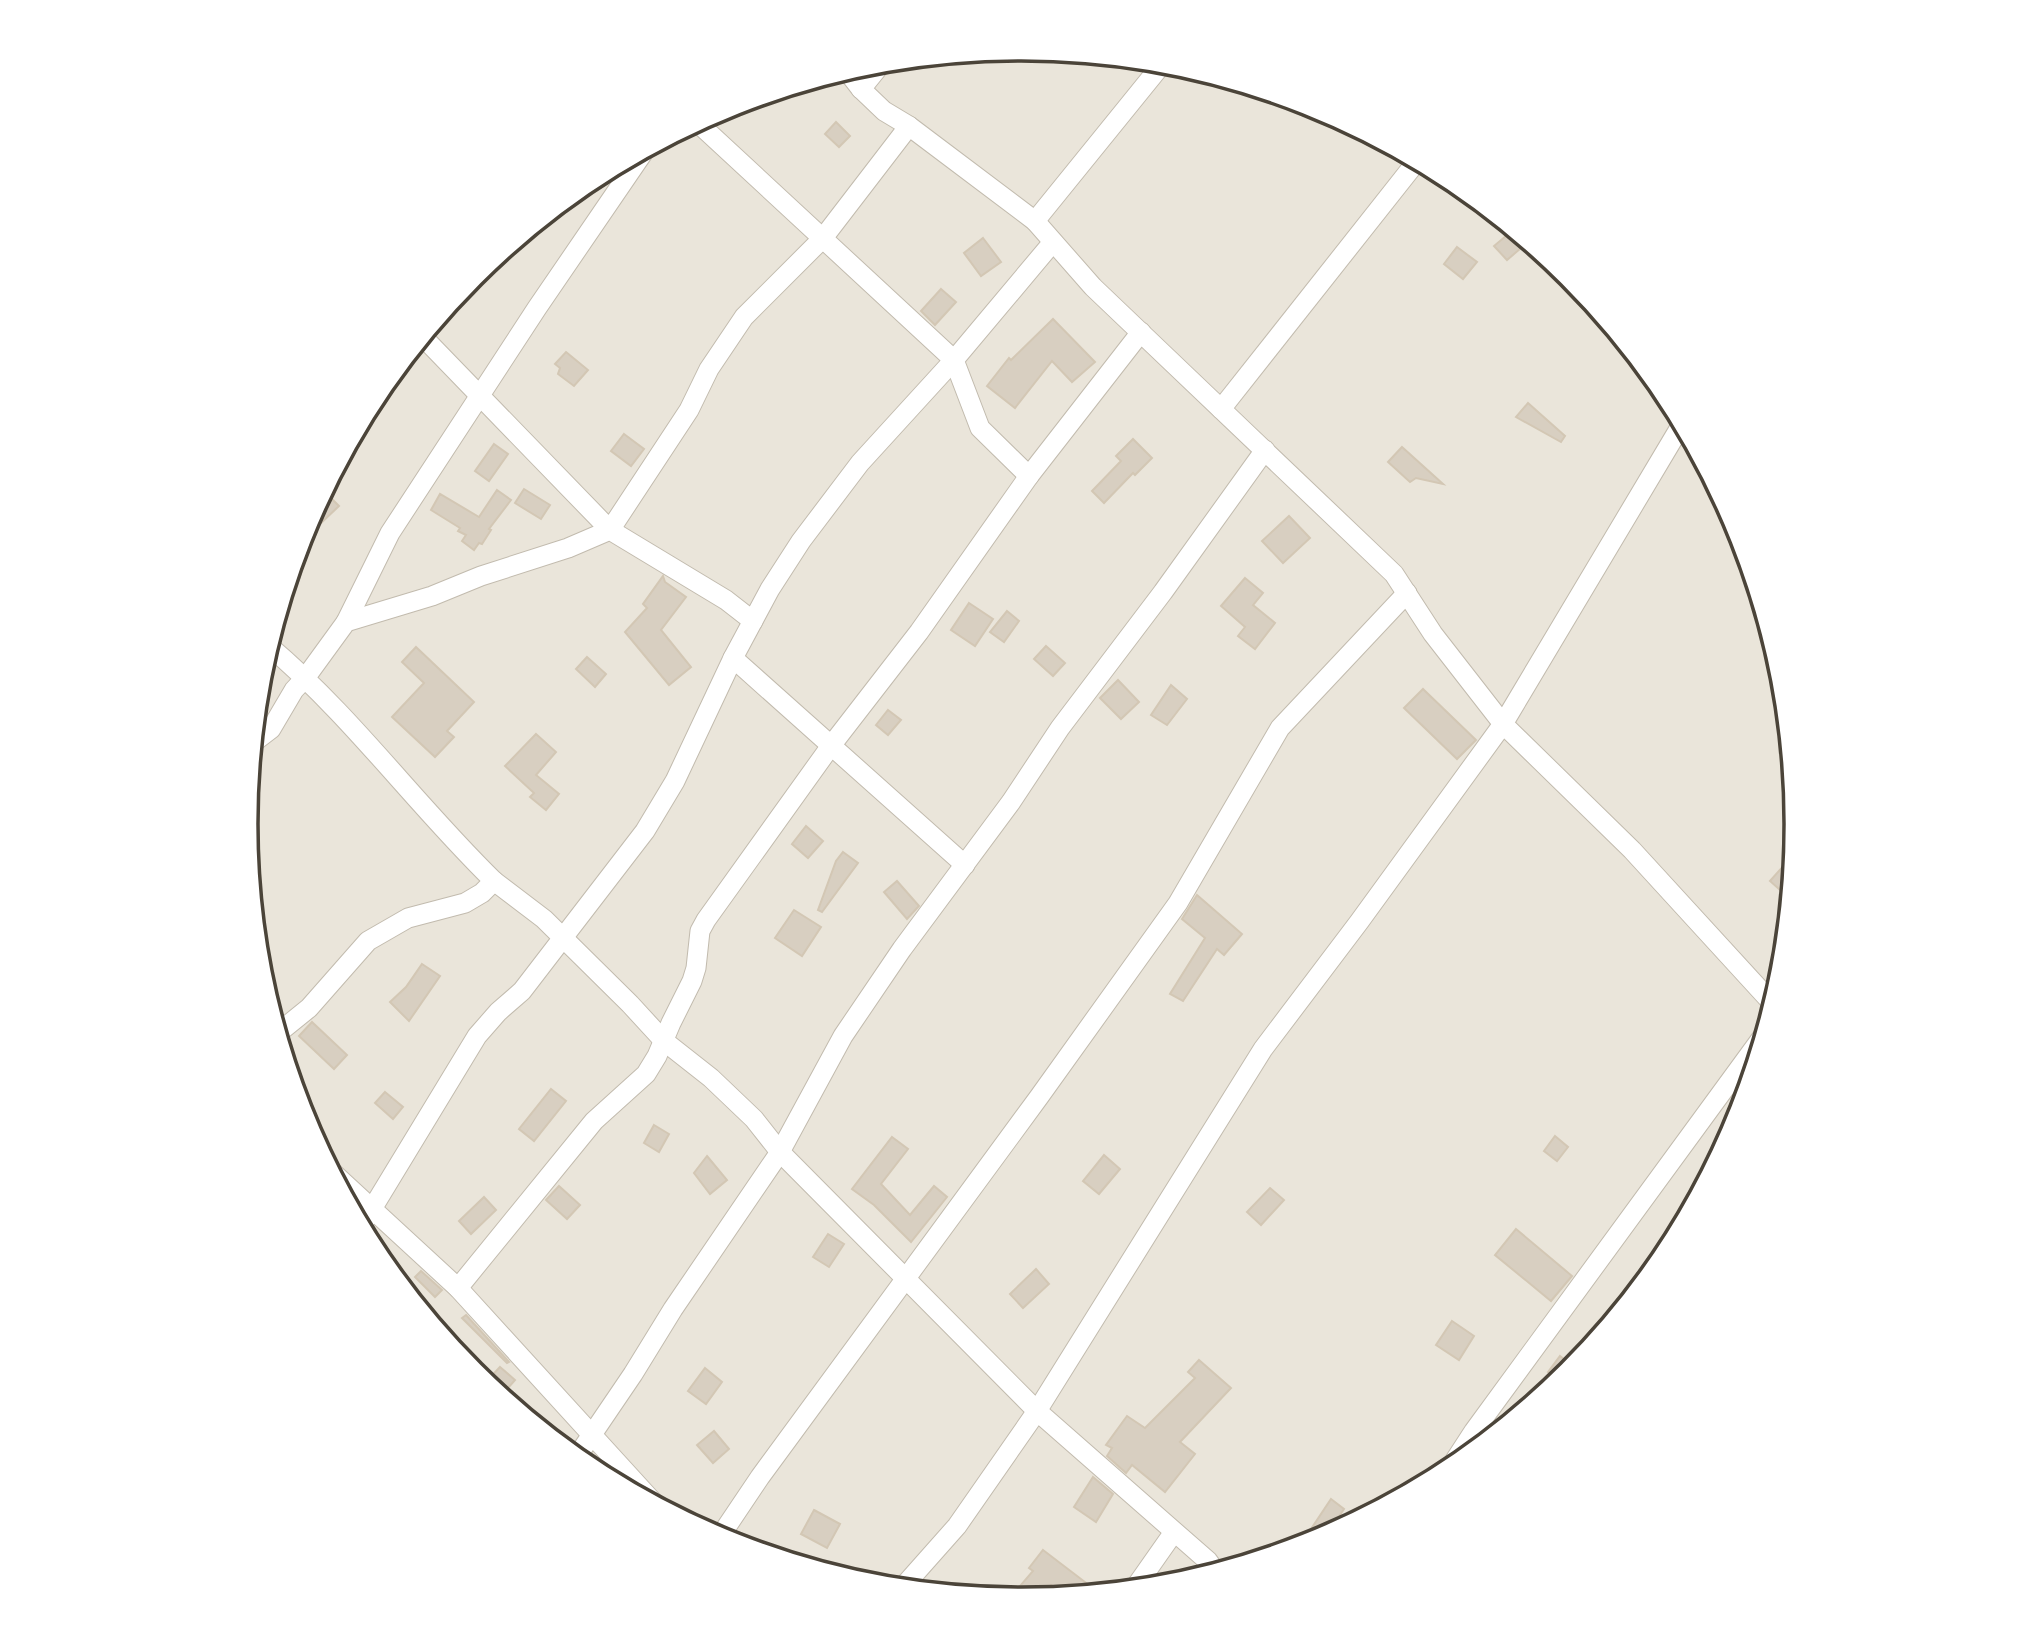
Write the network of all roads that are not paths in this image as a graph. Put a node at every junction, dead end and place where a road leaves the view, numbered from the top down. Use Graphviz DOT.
graph roads {
  1 [pos="1155,73"];
  2 [pos="871,76"];
  3 [pos="854,80"];
  4 [pos="861,89"];
  5 [pos="909,126"];
  6 [pos="705,130"];
  7 [pos="633,168"];
  8 [pos="1411,169"];
  9 [pos="1035,221"];
  10 [pos="823,237"];
  11 [pos="1053,242"];
  12 [pos="1141,332"];
  13 [pos="429,343"];
  14 [pos="954,360"];
  15 [pos="481,394"];
  16 [pos="1221,409"];
  17 [pos="1676,434"];
  18 [pos="1265,450"];
  19 [pos="1029,476"];
  20 [pos="610,530"];
  21 [pos="1407,593"];
  22 [pos="752,621"];
  23 [pos="346,622"];
  24 [pos="278,653"];
  25 [pos="733,658"];
  26 [pos="306,677"];
  27 [pos="1503,724"];
  28 [pos="263,735"];
  29 [pos="830,747"];
  30 [pos="965,865"];
  31 [pos="494,881"];
  32 [pos="563,940"];
  33 [pos="1765,995"];
  34 [pos="285,1026"];
  35 [pos="664,1041"];
  36 [pos="1748,1057"];
  37 [pos="780,1152"];
  38 [pos="351,1190"];
  39 [pos="372,1209"];
  40 [pos="367,1217"];
  41 [pos="906,1277"];
  42 [pos="458,1288"];
  43 [pos="1037,1411"];
  44 [pos="591,1434"];
  45 [pos="1465,1445"];
  46 [pos="582,1448"];
  47 [pos="636,1483"];
  48 [pos="725,1528"];
  49 [pos="1174,1532"];
  50 [pos="1210,1564"];
  51 [pos="1142,1578"];
  52 [pos="910,1579"];
  1 -- 9 [label="street"];
  2 -- 4 [label="street"];
  3 -- 4 [label="street"];
  4 -- 5 [label="street"];
  5 -- 9 [label="street"];
  5 -- 10 [label="street"];
  6 -- 10 [label="street"];
  7 -- 15 [label="street"];
  8 -- 16 [label="street"];
  9 -- 11 [label="street"];
  10 -- 14 [label="street"];
  10 -- 20 [label="street"];
  11 -- 12 [label="street"];
  11 -- 14 [label="street"];
  12 -- 16 [label="street"];
  12 -- 19 [label="street"];
  13 -- 15 [label="street"];
  14 -- 19 [label="street"];
  14 -- 22 [label="street"];
  15 -- 20 [label="street"];
  15 -- 23 [label="street"];
  16 -- 18 [label="street"];
  17 -- 27 [label="street"];
  18 -- 21 [label="street"];
  18 -- 30 [label="street"];
  19 -- 29 [label="street"];
  20 -- 22 [label="street"];
  20 -- 23 [label="street"];
  21 -- 27 [label="street"];
  21 -- 41 [label="street"];
  22 -- 25 [label="street"];
  23 -- 26 [label="street"];
  24 -- 26 [label="street"];
  25 -- 29 [label="street"];
  25 -- 32 [label="street"];
  26 -- 28 [label="street"];
  26 -- 31 [label="street"];
  27 -- 33 [label="street"];
  27 -- 43 [label="street"];
  29 -- 30 [label="street"];
  29 -- 35 [label="street"];
  30 -- 37 [label="street"];
  31 -- 32 [label="street"];
  31 -- 34 [label="street"];
  32 -- 35 [label="street"];
  32 -- 39 [label="street"];
  35 -- 37 [label="street"];
  35 -- 42 [label="street"];
  36 -- 45 [label="street"];
  37 -- 41 [label="street"];
  37 -- 44 [label="street"];
  38 -- 39 [label="street"];
  39 -- 40 [label="street"];
  39 -- 42 [label="street"];
  41 -- 43 [label="street"];
  41 -- 48 [label="street"];
  42 -- 44 [label="street"];
  43 -- 49 [label="street"];
  43 -- 52 [label="street"];
  44 -- 46 [label="street"];
  44 -- 47 [label="street"];
  49 -- 50 [label="street"];
  49 -- 51 [label="street"];
}
